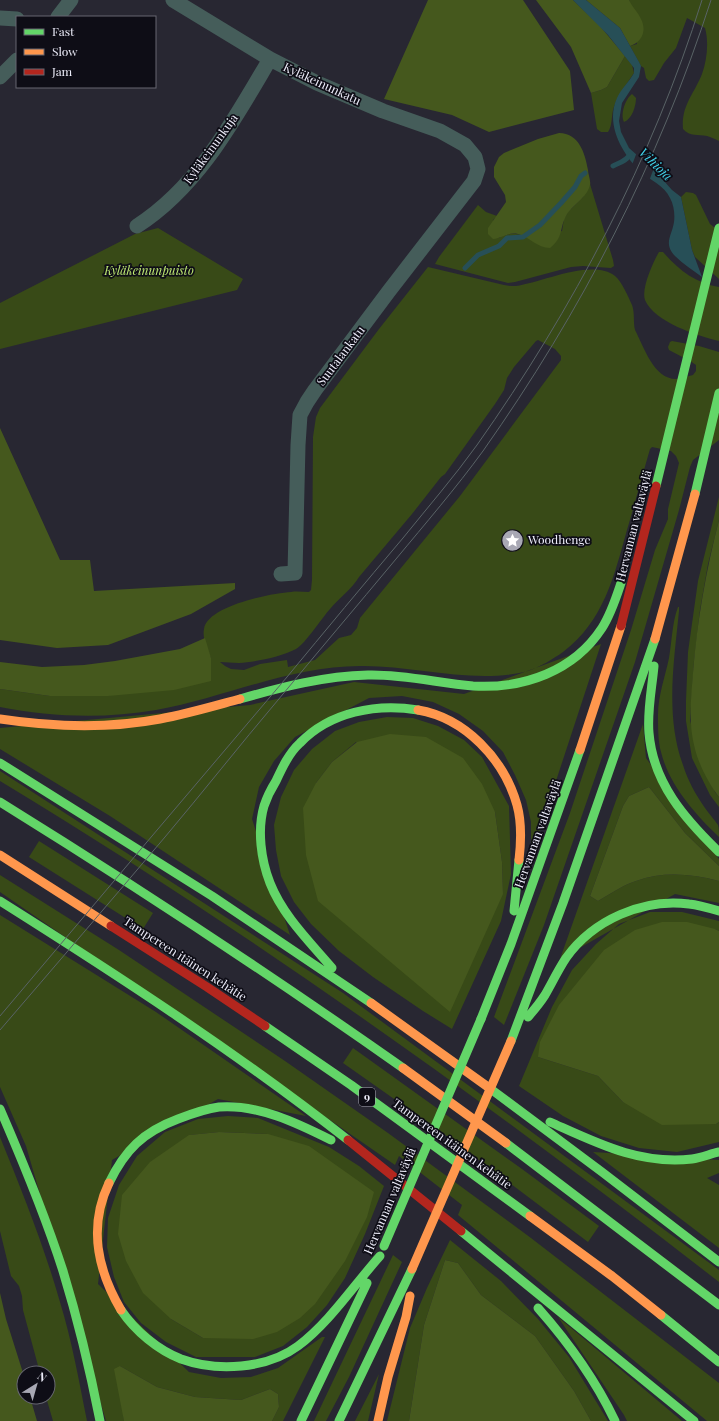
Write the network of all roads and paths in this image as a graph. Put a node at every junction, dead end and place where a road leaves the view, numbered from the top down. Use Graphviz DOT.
graph roads {
  1 [pos="71,0"];
  2 [pos="173,0"];
  3 [pos="59,16"];
  4 [pos="0,18"];
  5 [pos="16,19"];
  6 [pos="270,59"];
  7 [pos="16,61"];
  8 [pos="0,77"];
  9 [pos="475,157"];
  10 [pos="137,226"];
  11 [pos="719,228"];
  12 [pos="719,393"];
  13 [pos="650,512"];
  14 [pos="280,574"];
  15 [pos="658,629"];
  16 [pos="0,719"];
  17 [pos="0,763"];
  18 [pos="0,802"];
  19 [pos="719,852"];
  20 [pos="0,855"];
  21 [pos="0,902"];
  22 [pos="719,911"];
  23 [pos="511,944"];
  24 [pos="349,989"];
  25 [pos="511,1041"];
  26 [pos="518,1108"];
  27 [pos="0,1109"];
  28 [pos="719,1152"];
  29 [pos="381,1166"];
  30 [pos="476,1242"];
  31 [pos="380,1256"];
  32 [pos="719,1262"];
  33 [pos="412,1269"];
  34 [pos="719,1304"];
  35 [pos="719,1362"];
  36 [pos="100,1421"];
  37 [pos="301,1421"];
  38 [pos="339,1421"];
  39 [pos="378,1421"];
  40 [pos="615,1421"];
  41 [pos="694,1421"];
  1 -- 3 [label="street"];
  2 -- 6 [label="street, Kyläkeinunkatu"];
  4 -- 5 [label="street"];
  6 -- 9 [label="street, Kyläkeinunkatu"];
  6 -- 10 [label="street, Kyläkeinunkuja"];
  7 -- 8 [label="street"];
  9 -- 14 [label="street, Suutalankatu"];
  11 -- 13 [label="highway, Hervannan valtaväylä"];
  12 -- 15 [label="highway"];
  13 -- 16 [label="highway"];
  13 -- 23 [label="highway, Hervannan valtaväylä"];
  15 -- 19 [label="highway"];
  15 -- 25 [label="highway"];
  17 -- 24 [label="highway"];
  18 -- 34 [label="highway"];
  20 -- 35 [label="highway, Tampereen itäinen kehätie / 9"];
  21 -- 29 [label="highway"];
  22 -- 25 [label="highway"];
  23 -- 24 [label="highway"];
  23 -- 31 [label="highway, Hervannan valtaväylä, bridge"];
  24 -- 26 [label="highway"];
  25 -- 33 [label="highway, bridge"];
  26 -- 28 [label="highway"];
  26 -- 32 [label="highway"];
  27 -- 36 [label="highway"];
  29 -- 30 [label="highway"];
  29 -- 31 [label="highway"];
  30 -- 40 [label="highway"];
  30 -- 41 [label="highway"];
  31 -- 37 [label="highway, Hervannan valtaväylä"];
  33 -- 38 [label="highway"];
  33 -- 39 [label="highway"];
}
